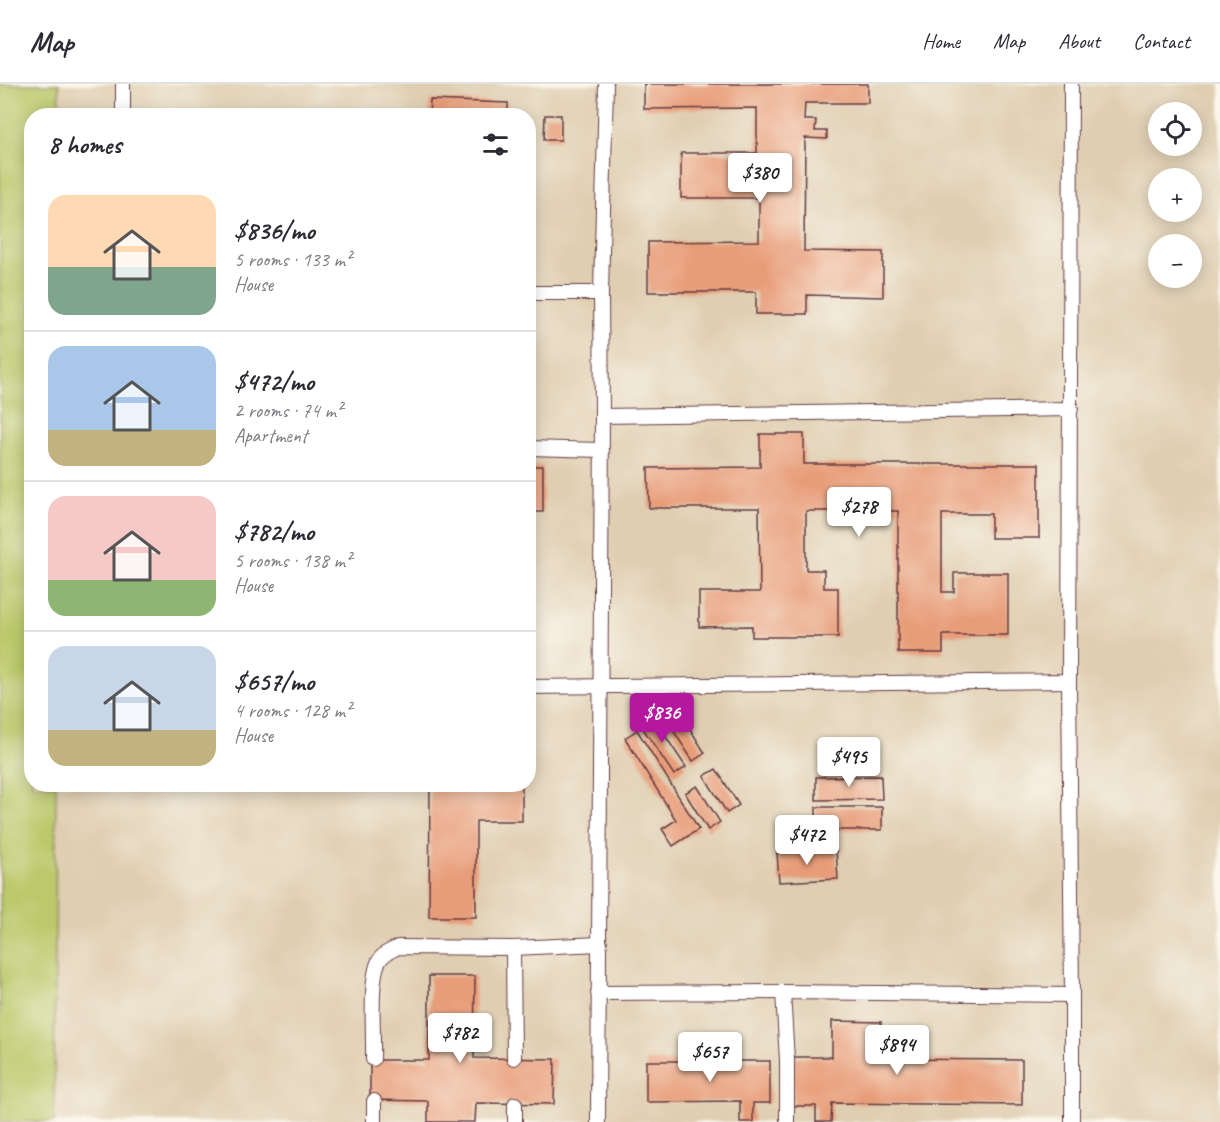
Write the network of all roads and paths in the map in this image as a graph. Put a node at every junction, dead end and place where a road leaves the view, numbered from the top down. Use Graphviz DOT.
graph roads {
  1 [pos="123,84"];
  2 [pos="606,84"];
  3 [pos="1071,84"];
  4 [pos="123,108"];
  5 [pos="536,293"];
  6 [pos="601,293"];
  7 [pos="1071,409"];
  8 [pos="602,416"];
  9 [pos="536,448"];
  10 [pos="601,450"];
  11 [pos="1069,681"];
  12 [pos="536,687"];
  13 [pos="600,687"];
  14 [pos="600,944"];
  15 [pos="513,948"];
  16 [pos="783,992"];
  17 [pos="598,993"];
  18 [pos="1072,994"];
  19 [pos="514,1058"];
  20 [pos="374,1059"];
  21 [pos="374,1101"];
  22 [pos="515,1104"];
  23 [pos="374,1122"];
  24 [pos="514,1122"];
  25 [pos="598,1122"];
  26 [pos="787,1122"];
  27 [pos="1072,1122"];
  1 -- 4 [label="lane"];
  2 -- 6 [label="lane"];
  3 -- 7 [label="lane"];
  5 -- 6 [label="lane"];
  6 -- 8 [label="lane"];
  7 -- 8 [label="lane"];
  7 -- 11 [label="lane"];
  8 -- 10 [label="lane"];
  9 -- 10 [label="lane"];
  10 -- 13 [label="lane"];
  11 -- 13 [label="lane"];
  11 -- 18 [label="lane"];
  12 -- 13 [label="lane"];
  13 -- 14 [label="lane"];
  14 -- 15 [label="lane"];
  14 -- 17 [label="lane"];
  15 -- 19 [label="lane"];
  15 -- 20 [label="lane"];
  16 -- 17 [label="lane"];
  16 -- 18 [label="lane"];
  16 -- 26 [label="lane"];
  17 -- 25 [label="lane"];
  18 -- 27 [label="lane"];
  21 -- 23 [label="lane"];
  22 -- 24 [label="lane"];
}
